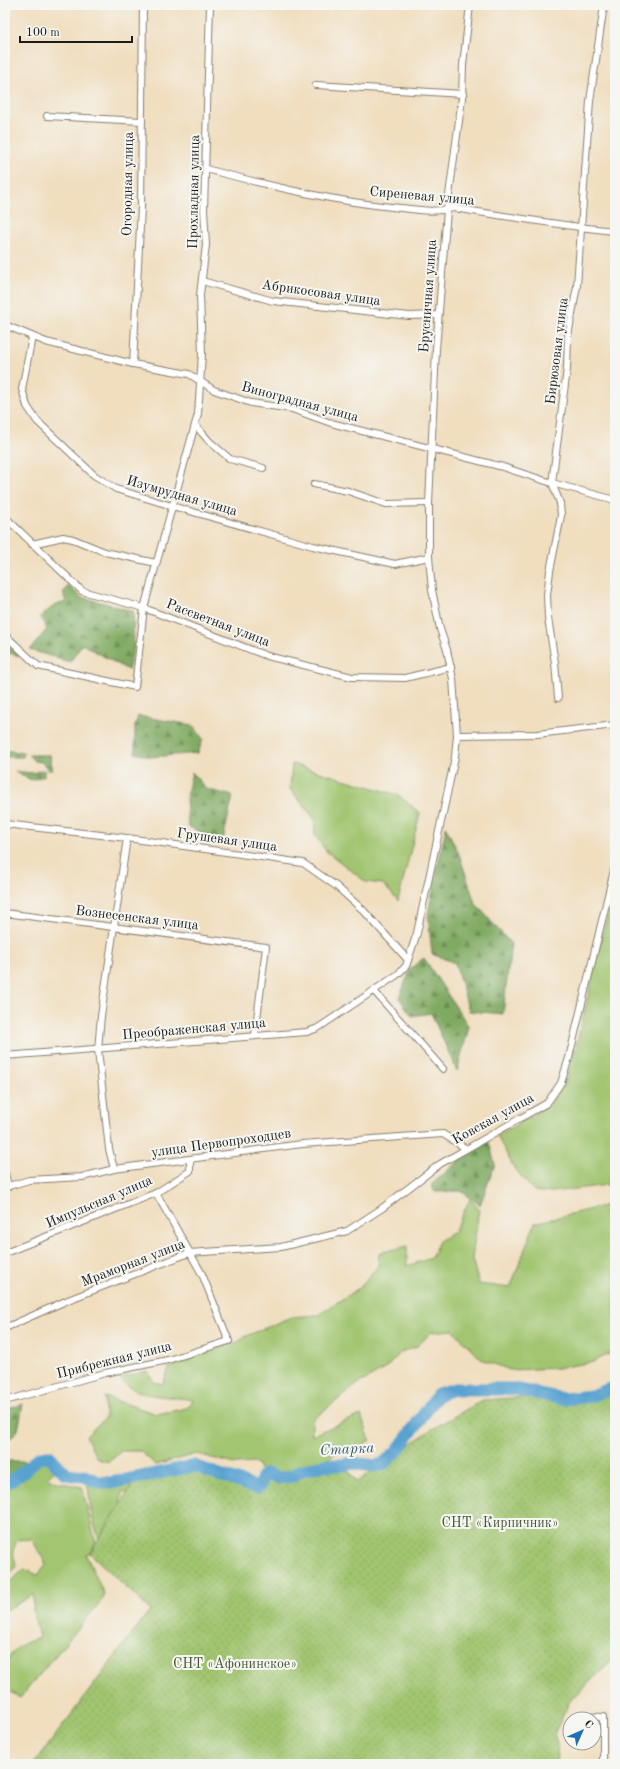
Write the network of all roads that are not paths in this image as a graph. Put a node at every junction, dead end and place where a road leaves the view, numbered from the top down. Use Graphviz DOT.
graph roads {
  1 [pos="143,5"];
  2 [pos="210,5"];
  3 [pos="470,5"];
  4 [pos="604,5"];
  5 [pos="316,85"];
  6 [pos="462,94"];
  7 [pos="47,116"];
  8 [pos="142,121"];
  9 [pos="206,170"];
  10 [pos="447,210"];
  11 [pos="582,228"];
  12 [pos="615,231"];
  13 [pos="202,281"];
  14 [pos="438,315"];
  15 [pos="5,325"];
  16 [pos="32,337"];
  17 [pos="133,364"];
  18 [pos="200,380"];
  19 [pos="195,425"];
  20 [pos="431,450"];
  21 [pos="263,468"];
  22 [pos="314,484"];
  23 [pos="552,484"];
  24 [pos="615,500"];
  25 [pos="429,503"];
  26 [pos="172,506"];
  27 [pos="5,517"];
  28 [pos="32,544"];
  29 [pos="429,557"];
  30 [pos="156,564"];
  31 [pos="144,608"];
  32 [pos="5,635"];
  33 [pos="451,667"];
  34 [pos="558,698"];
  35 [pos="615,725"];
  36 [pos="456,735"];
  37 [pos="5,824"];
  38 [pos="127,838"];
  39 [pos="615,866"];
  40 [pos="5,913"];
  41 [pos="114,927"];
  42 [pos="408,960"];
  43 [pos="374,991"];
  44 [pos="255,1035"];
  45 [pos="98,1050"];
  46 [pos="5,1056"];
  47 [pos="443,1069"];
  48 [pos="465,1148"];
  49 [pos="190,1160"];
  50 [pos="114,1170"];
  51 [pos="5,1173"];
  52 [pos="6,1187"];
  53 [pos="156,1193"];
  54 [pos="347,1232"];
  55 [pos="5,1252"];
  56 [pos="189,1253"];
  57 [pos="5,1328"];
  58 [pos="5,1401"];
  59 [pos="602,1717"];
  60 [pos="603,1764"];
  1 -- 8 [label="street, Огородная улица"];
  2 -- 9 [label="street, Прохладная улица"];
  3 -- 6 [label="street, Брусничная улица"];
  4 -- 11 [label="street, Бирюзовая улица"];
  5 -- 6 [label="street"];
  6 -- 10 [label="street, Брусничная улица"];
  7 -- 8 [label="street"];
  8 -- 17 [label="street, Огородная улица"];
  9 -- 10 [label="street, Сиреневая улица"];
  9 -- 13 [label="street, Прохладная улица"];
  10 -- 11 [label="street, Сиреневая улица"];
  10 -- 14 [label="street, Брусничная улица"];
  11 -- 12 [label="street, Сиреневая улица"];
  11 -- 23 [label="street, Бирюзовая улица"];
  13 -- 14 [label="street, Абрикосовая улица"];
  13 -- 18 [label="street, Прохладная улица"];
  14 -- 20 [label="street, Брусничная улица"];
  15 -- 16 [label="street, Виноградная улица"];
  16 -- 17 [label="street, Виноградная улица"];
  16 -- 26 [label="street, Изумрудная улица"];
  17 -- 18 [label="street, Виноградная улица"];
  18 -- 19 [label="street, Прохладная улица"];
  18 -- 20 [label="street, Виноградная улица"];
  19 -- 21 [label="street"];
  19 -- 26 [label="street, Прохладная улица"];
  20 -- 23 [label="street, Виноградная улица"];
  20 -- 25 [label="street, Брусничная улица"];
  22 -- 25 [label="street"];
  23 -- 24 [label="street, Виноградная улица"];
  23 -- 34 [label="street"];
  25 -- 29 [label="street, Брусничная улица"];
  26 -- 29 [label="street, Изумрудная улица"];
  26 -- 30 [label="street, Прохладная улица"];
  27 -- 28 [label="street, Рассветная улица"];
  28 -- 30 [label="street"];
  28 -- 31 [label="street, Рассветная улица"];
  29 -- 33 [label="street, Брусничная улица"];
  30 -- 31 [label="street, Прохладная улица"];
  31 -- 32 [label="street, Прохладная улица"];
  31 -- 33 [label="street, Рассветная улица"];
  33 -- 36 [label="street, Брусничная улица"];
  35 -- 36 [label="street"];
  36 -- 42 [label="street, Преображенская улица"];
  37 -- 38 [label="street, Грушевая улица"];
  38 -- 41 [label="street"];
  38 -- 42 [label="street, Грушевая улица"];
  39 -- 48 [label="street, Ковская улица"];
  40 -- 41 [label="street, Вознесенская улица"];
  41 -- 44 [label="street, Вознесенская улица"];
  41 -- 45 [label="street"];
  42 -- 43 [label="street, Преображенская улица"];
  43 -- 44 [label="street, Преображенская улица"];
  43 -- 47 [label="street"];
  44 -- 45 [label="street, Преображенская улица"];
  45 -- 46 [label="street, Преображенская улица"];
  45 -- 50 [label="street"];
  48 -- 49 [label="street, улица Первопроходцев"];
  48 -- 54 [label="street, Ковская улица"];
  49 -- 50 [label="street, улица Первопроходцев"];
  49 -- 53 [label="street, Импульсная улица"];
  50 -- 52 [label="street, улица Первопроходцев"];
  51 -- 52 [label="street"];
  53 -- 55 [label="street, Импульсная улица"];
  53 -- 56 [label="street"];
  54 -- 56 [label="street, Мраморная улица"];
  56 -- 57 [label="street, Мраморная улица"];
  56 -- 58 [label="street, Прибрежная улица"];
  59 -- 60 [label="street"];
}
